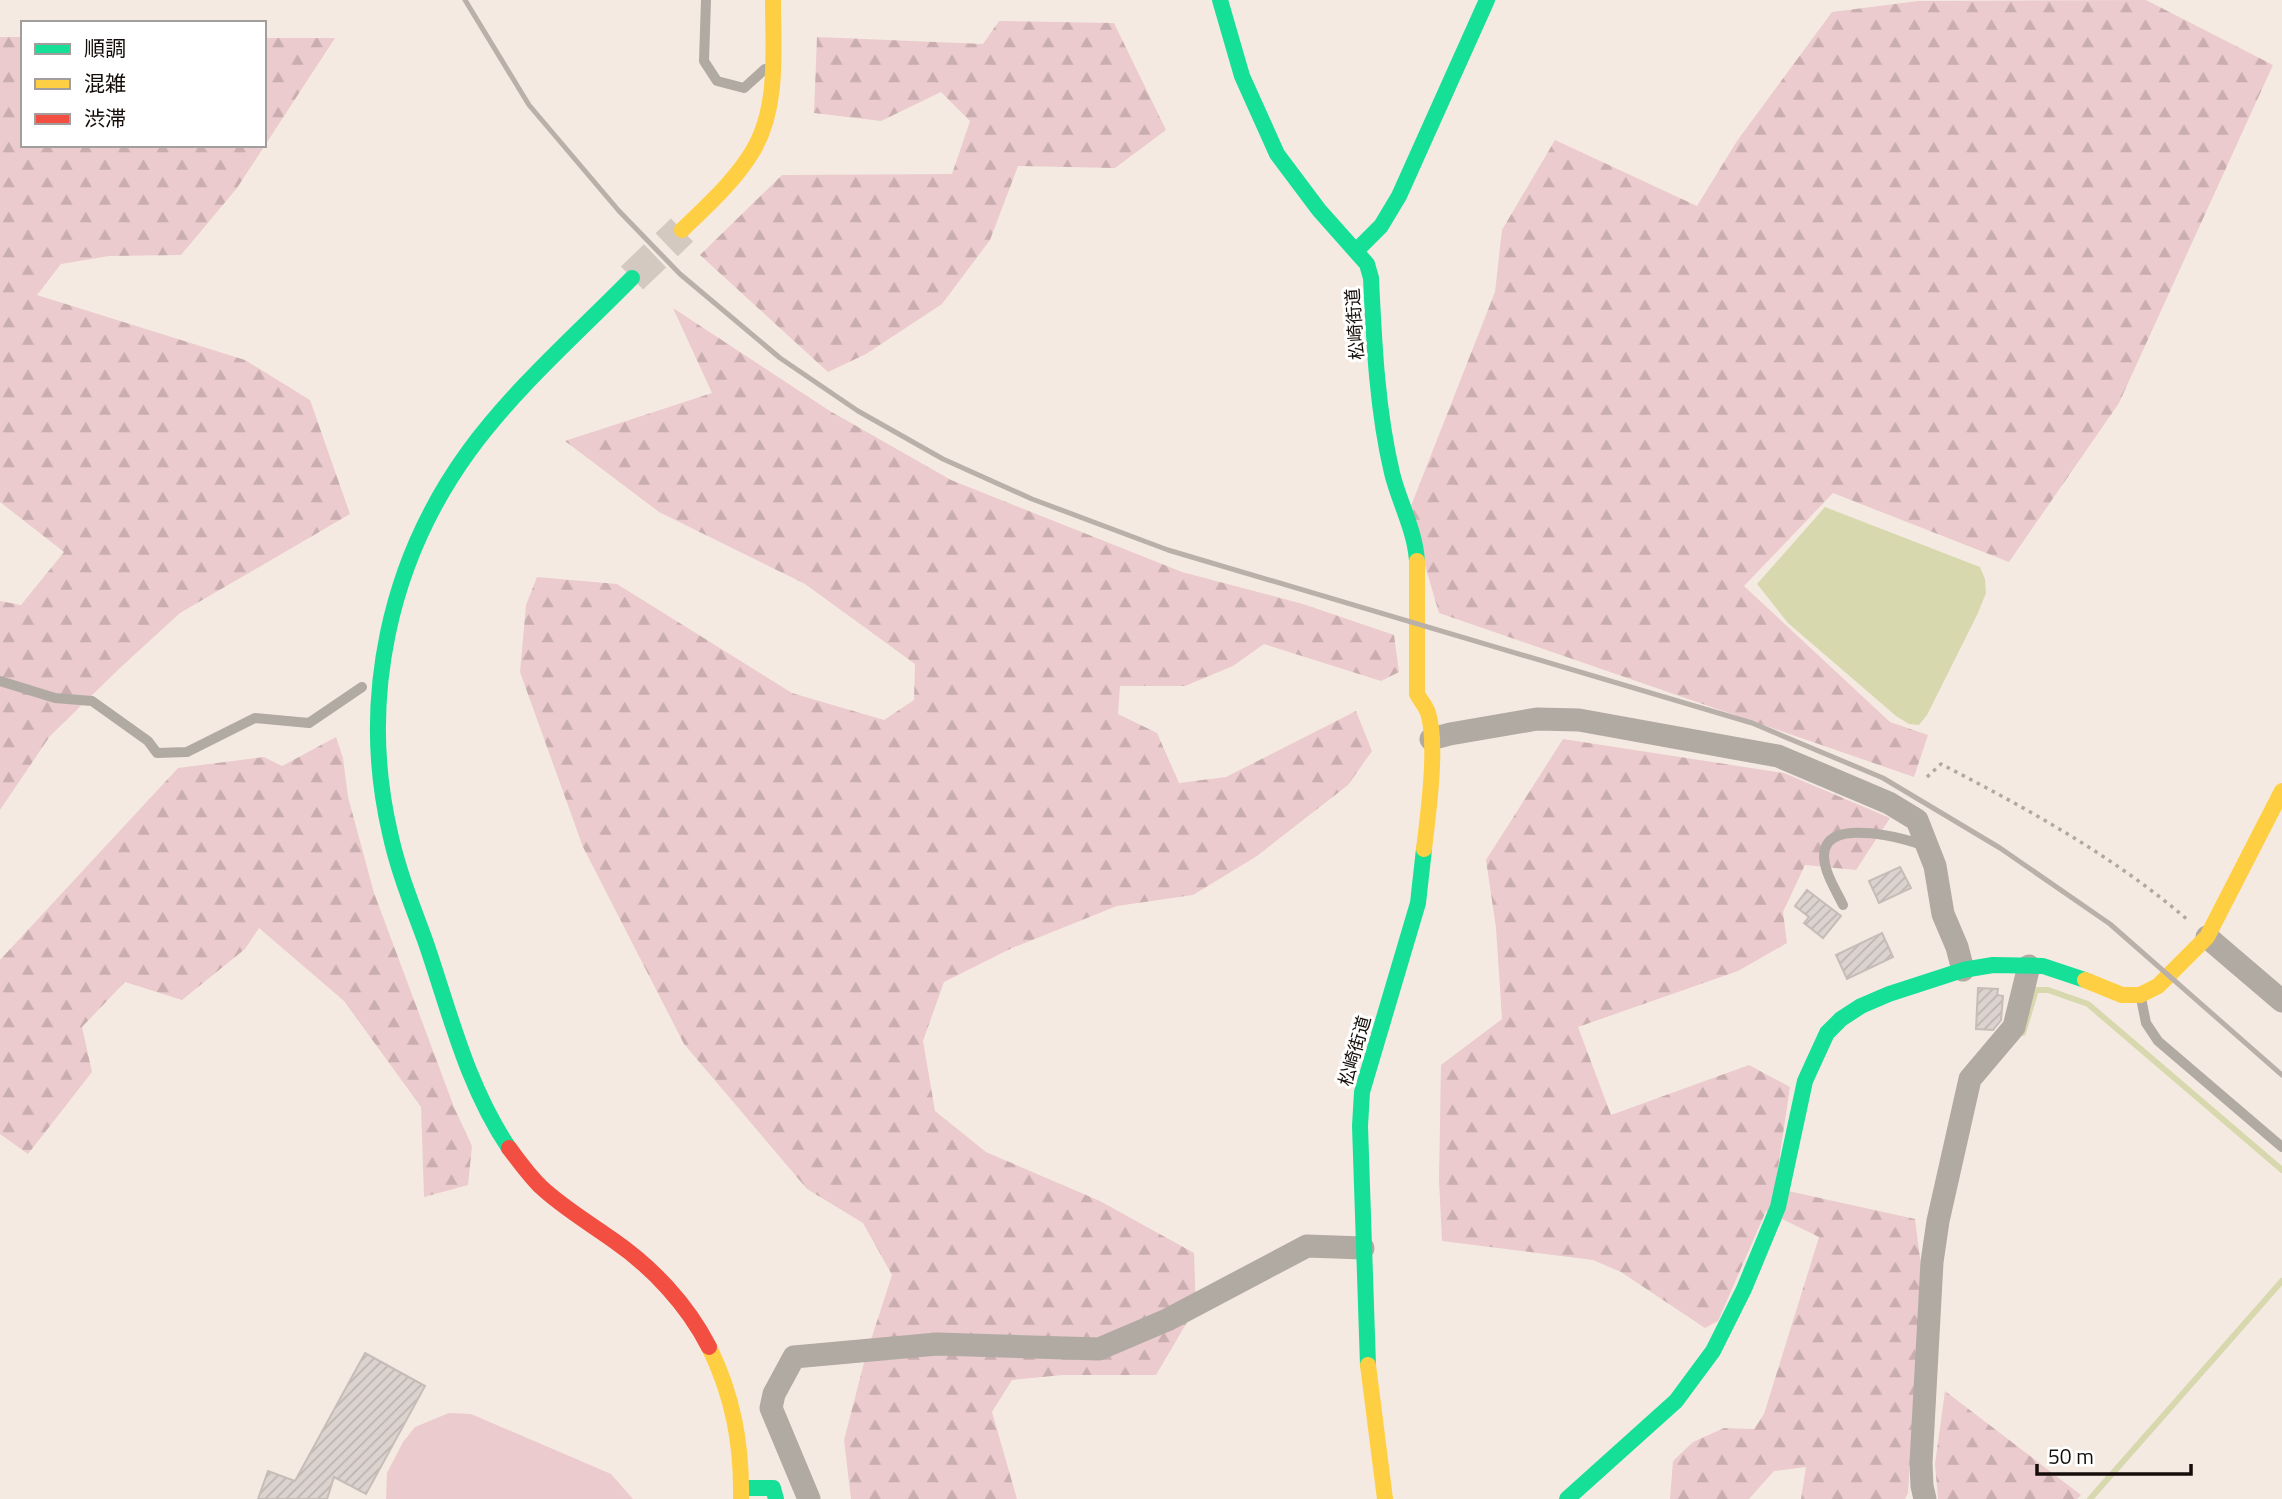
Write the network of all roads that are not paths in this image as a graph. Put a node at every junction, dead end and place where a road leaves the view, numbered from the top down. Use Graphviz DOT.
graph roads {
  1 [pos="706,0"];
  2 [pos="773,0"];
  3 [pos="1220,0"];
  4 [pos="1487,0"];
  5 [pos="772,62"];
  6 [pos="682,230"];
  7 [pos="1357,250"];
  8 [pos="632,278"];
  9 [pos="0,681"];
  10 [pos="362,687"];
  11 [pos="1432,739"];
  12 [pos="2282,791"];
  13 [pos="1928,847"];
  14 [pos="1843,905"];
  15 [pos="2207,937"];
  16 [pos="2029,966"];
  17 [pos="1963,970"];
  18 [pos="2140,995"];
  19 [pos="2282,1001"];
  20 [pos="2282,1147"];
  21 [pos="1363,1248"];
  22 [pos="741,1494"];
  23 [pos="776,1499"];
  24 [pos="809,1499"];
  25 [pos="1385,1499"];
  26 [pos="1567,1499"];
  27 [pos="1926,1499"];
  1 -- 5 [label="lane"];
  2 -- 5 [label="street"];
  3 -- 7 [label="street, 松崎街道"];
  4 -- 7 [label="street"];
  5 -- 6 [label="street"];
  7 -- 11 [label="street, 松崎街道"];
  8 -- 22 [label="street"];
  9 -- 10 [label="lane"];
  11 -- 13 [label="street"];
  11 -- 21 [label="street, 松崎街道"];
  12 -- 15 [label="street"];
  13 -- 14 [label="lane"];
  13 -- 17 [label="street"];
  15 -- 18 [label="street"];
  15 -- 19 [label="street"];
  16 -- 17 [label="street"];
  16 -- 18 [label="street"];
  16 -- 27 [label="street"];
  17 -- 26 [label="street"];
  18 -- 20 [label="lane"];
  21 -- 24 [label="street"];
  21 -- 25 [label="street, 松崎街道"];
  22 -- 23 [label="street"];
}
